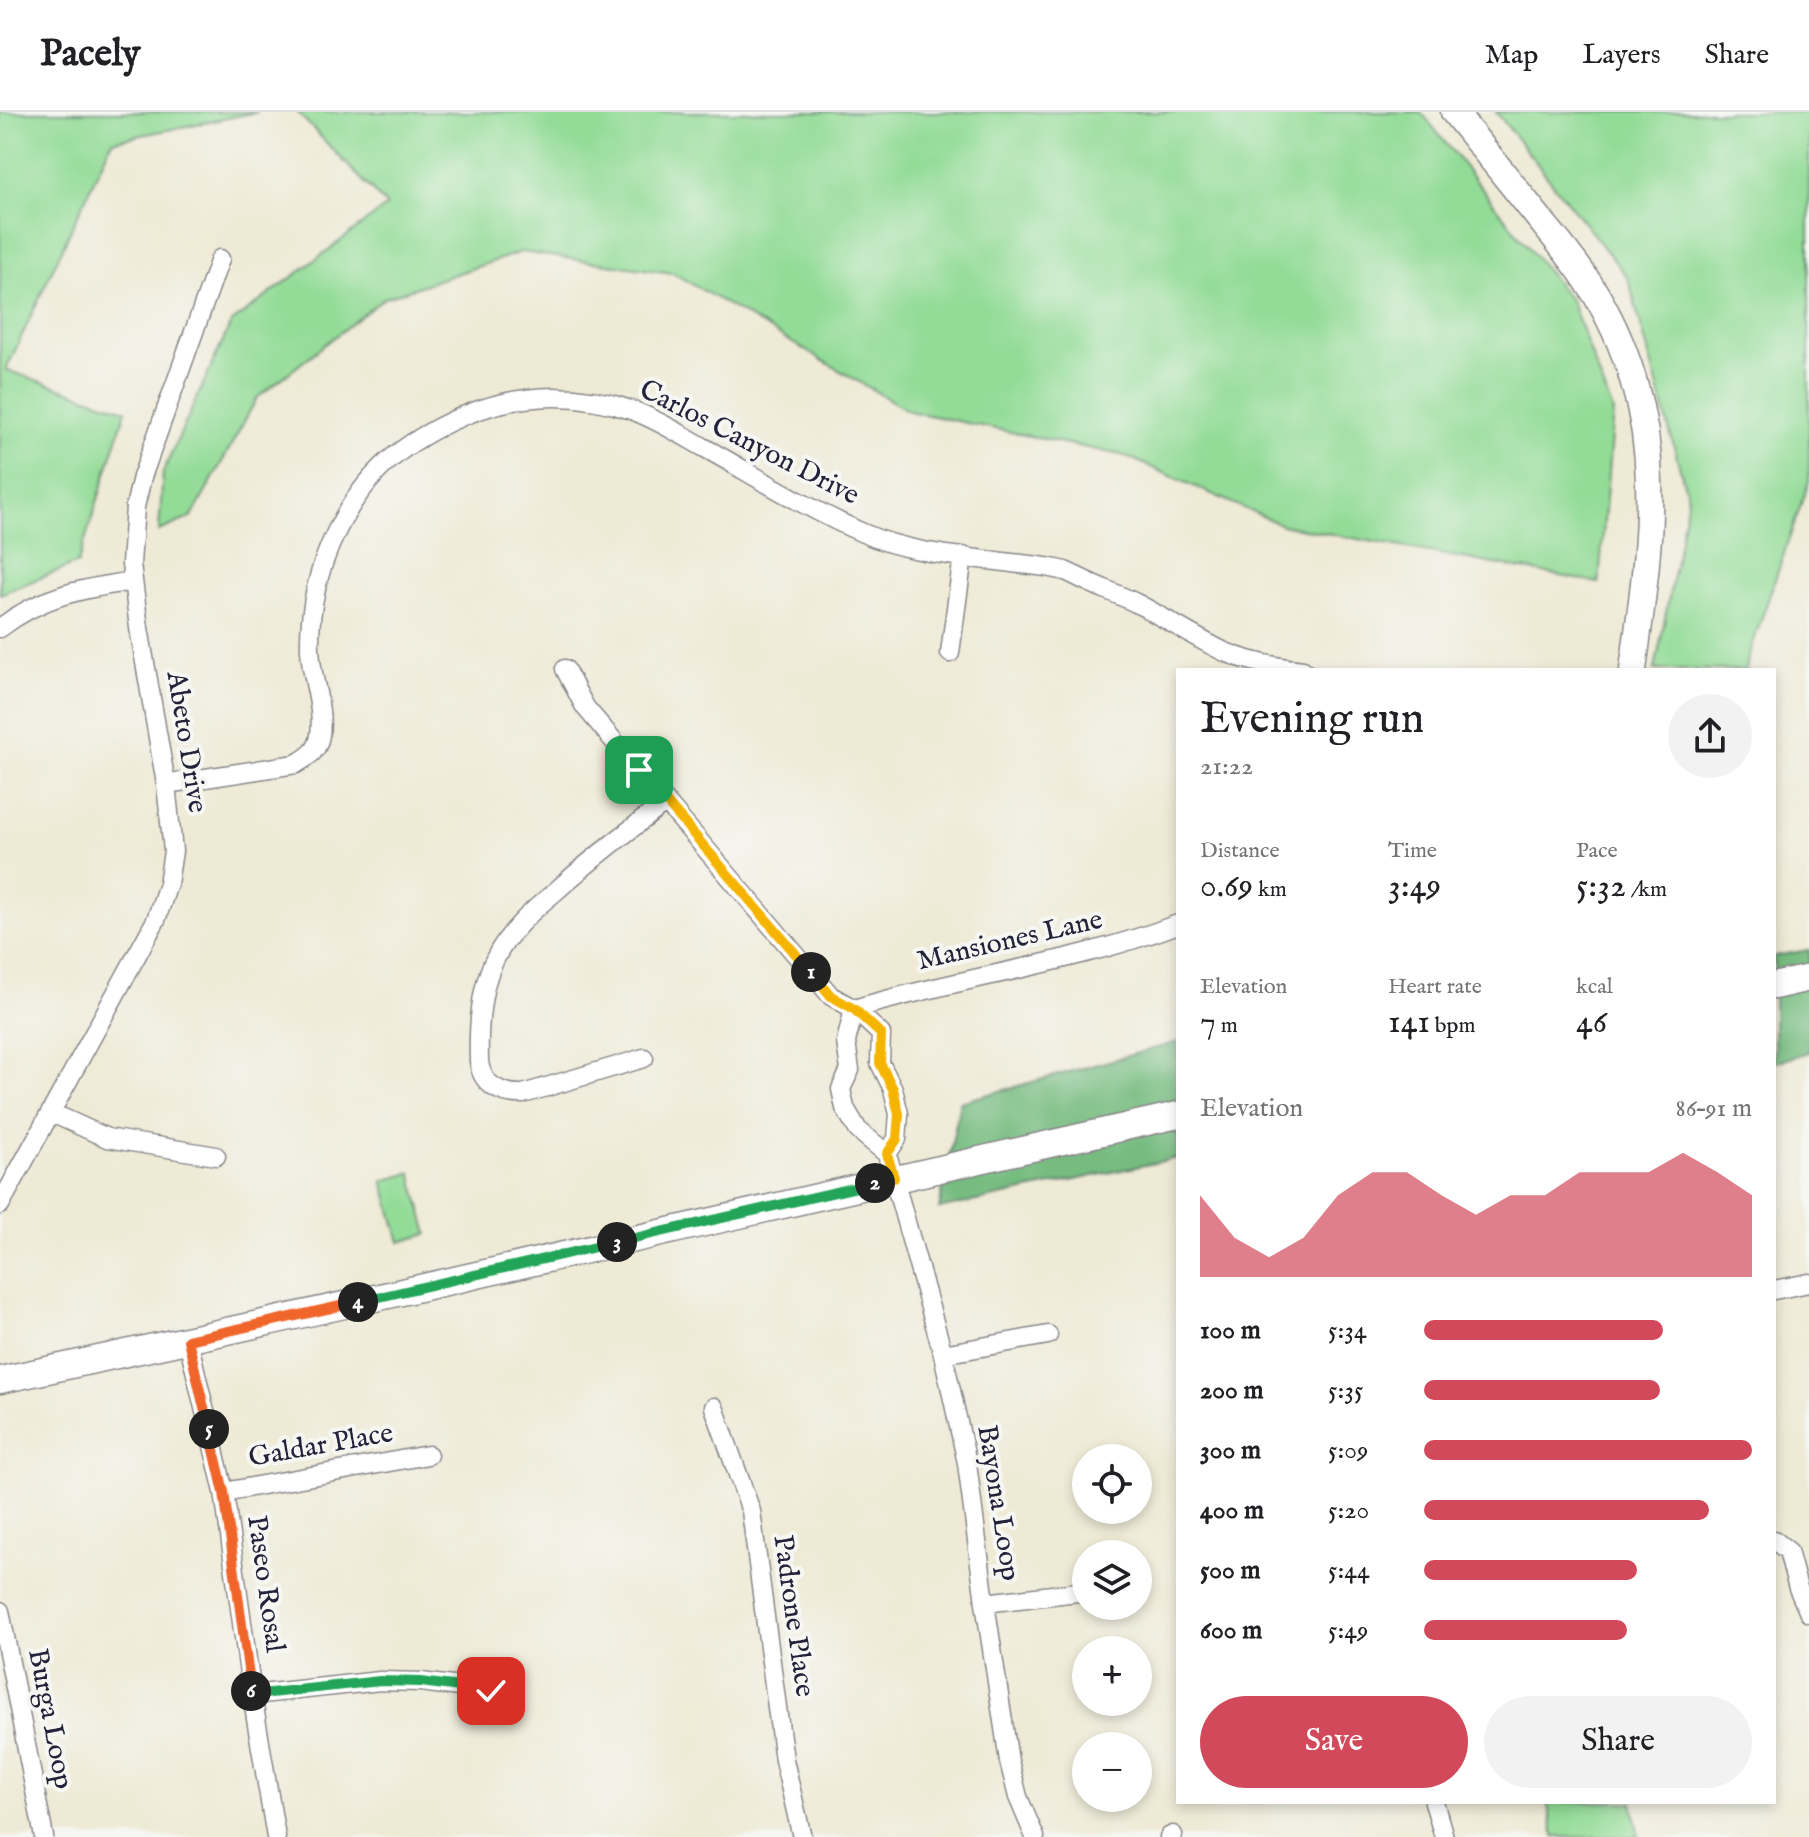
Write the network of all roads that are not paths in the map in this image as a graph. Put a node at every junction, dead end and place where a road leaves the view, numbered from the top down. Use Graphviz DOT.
graph roads {
  1 [pos="1454,112"];
  2 [pos="220,259"];
  3 [pos="963,556"];
  4 [pos="133,581"];
  5 [pos="0,628"];
  6 [pos="950,653"];
  7 [pos="1291,668"];
  8 [pos="1633,668"];
  9 [pos="565,669"];
  10 [pos="166,784"];
  11 [pos="666,802"];
  12 [pos="1176,925"];
  13 [pos="1809,978"];
  14 [pos="1776,986"];
  15 [pos="854,1009"];
  16 [pos="644,1058"];
  17 [pos="880,1063"];
  18 [pos="850,1070"];
  19 [pos="52,1113"];
  20 [pos="1176,1115"];
  21 [pos="216,1156"];
  22 [pos="891,1166"];
  23 [pos="0,1205"];
  24 [pos="1809,1283"];
  25 [pos="1776,1290"];
  26 [pos="1048,1335"];
  27 [pos="188,1340"];
  28 [pos="943,1354"];
  29 [pos="0,1380"];
  30 [pos="714,1407"];
  31 [pos="428,1455"];
  32 [pos="224,1492"];
  33 [pos="1776,1542"];
  34 [pos="1072,1593"];
  35 [pos="985,1603"];
  36 [pos="0,1611"];
  37 [pos="1809,1613"];
  38 [pos="491,1691"];
  39 [pos="252,1695"];
  40 [pos="1435,1804"];
  41 [pos="44,1837"];
  42 [pos="276,1837"];
  43 [pos="802,1837"];
  44 [pos="1035,1837"];
  45 [pos="1444,1837"];
  1 -- 8 [label="street"];
  2 -- 4 [label="street, Abeto Drive"];
  3 -- 6 [label="street"];
  3 -- 7 [label="street, Carlos Canyon Drive"];
  3 -- 10 [label="street, Carlos Canyon Drive"];
  4 -- 5 [label="street"];
  4 -- 10 [label="street, Abeto Drive"];
  9 -- 11 [label="street"];
  10 -- 19 [label="street, Abeto Drive"];
  11 -- 15 [label="street"];
  11 -- 16 [label="street"];
  12 -- 15 [label="street, Mansiones Lane"];
  13 -- 14 [label="street"];
  15 -- 17 [label="street"];
  15 -- 18 [label="street"];
  17 -- 18 [label="street"];
  17 -- 22 [label="street"];
  18 -- 22 [label="street"];
  19 -- 21 [label="street"];
  19 -- 23 [label="street, Abeto Drive"];
  20 -- 22 [label="street"];
  22 -- 27 [label="street"];
  22 -- 28 [label="street, Bayona Loop"];
  24 -- 25 [label="street"];
  26 -- 28 [label="street"];
  27 -- 29 [label="street"];
  27 -- 32 [label="street, Paseo Rosal"];
  28 -- 35 [label="street, Bayona Loop"];
  30 -- 43 [label="street, Padrone Place"];
  31 -- 32 [label="street, Galdar Place"];
  32 -- 39 [label="street, Paseo Rosal"];
  33 -- 37 [label="street"];
  34 -- 35 [label="street"];
  35 -- 44 [label="street, Bayona Loop"];
  36 -- 41 [label="street, Burga Loop"];
  38 -- 39 [label="street"];
  39 -- 42 [label="street, Paseo Rosal"];
  40 -- 45 [label="street"];
}
